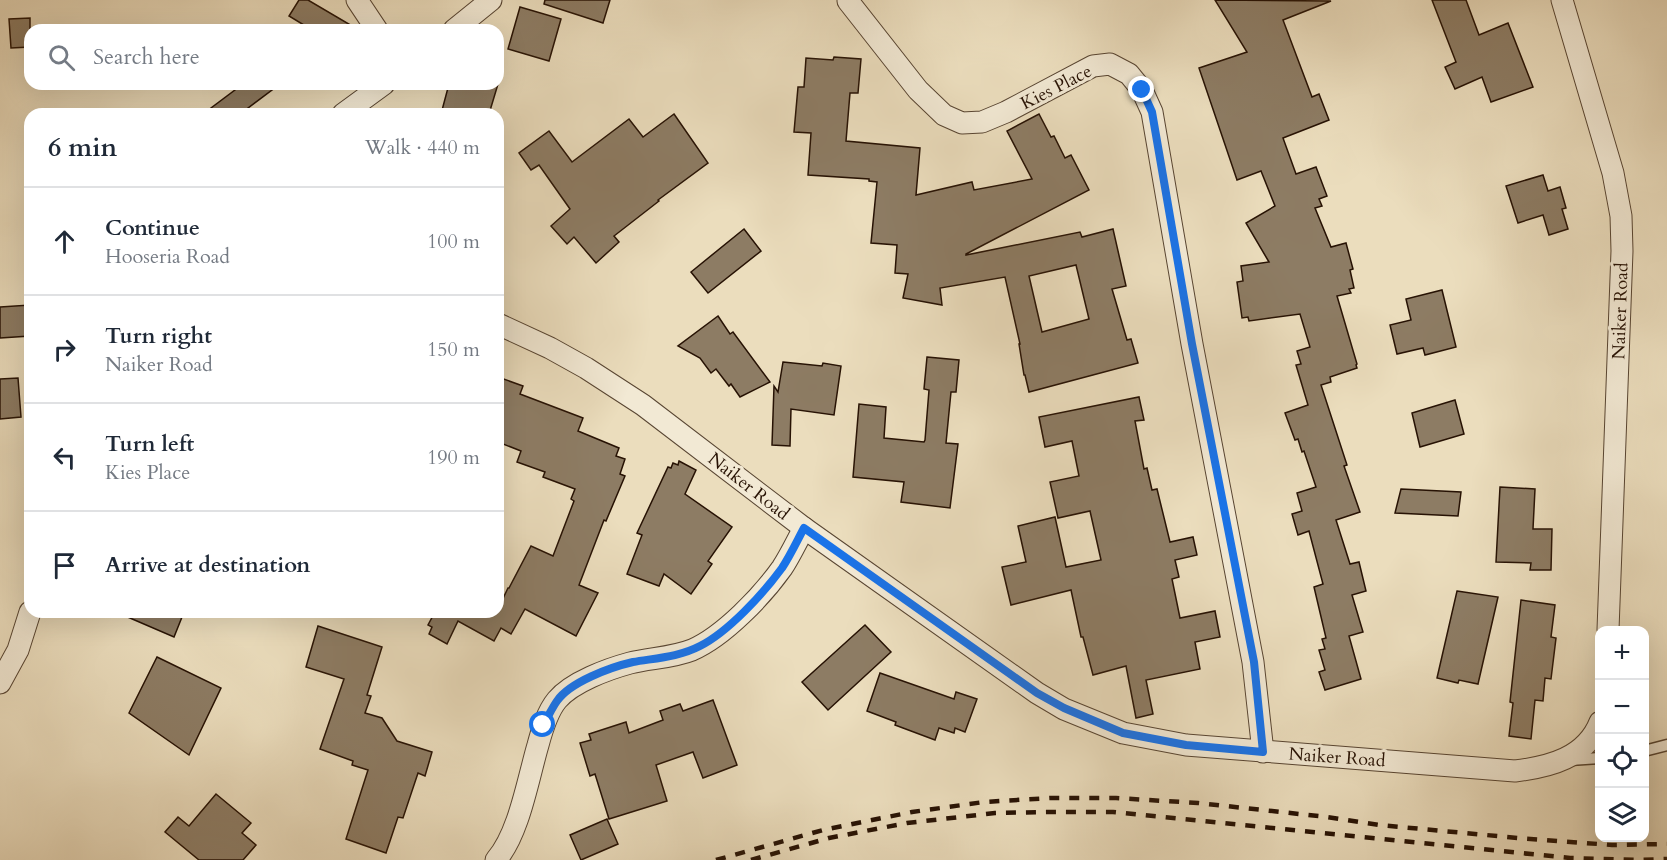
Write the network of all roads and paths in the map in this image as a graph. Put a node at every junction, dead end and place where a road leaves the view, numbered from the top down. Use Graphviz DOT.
graph roads {
  1 [pos="357,0"];
  2 [pos="491,0"];
  3 [pos="1562,0"];
  4 [pos="848,1"];
  5 [pos="373,24"];
  6 [pos="461,24"];
  7 [pos="376,90"];
  8 [pos="351,108"];
  9 [pos="504,327"];
  10 [pos="804,528"];
  11 [pos="28,618"];
  12 [pos="1608,626"];
  13 [pos="0,683"];
  14 [pos="1595,732"];
  15 [pos="1667,745"];
  16 [pos="1649,750"];
  17 [pos="1263,752"];
  18 [pos="1595,758"];
  19 [pos="1562,761"];
  20 [pos="496,860"];
  1 -- 5 [label="street"];
  2 -- 6 [label="street"];
  3 -- 12 [label="street, Naiker Road"];
  4 -- 17 [label="street, Kies Place"];
  7 -- 8 [label="street"];
  9 -- 10 [label="street, Naiker Road"];
  10 -- 17 [label="street, Naiker Road"];
  10 -- 20 [label="street"];
  11 -- 13 [label="street"];
  14 -- 19 [label="street, Naiker Road"];
  15 -- 16 [label="lane"];
  17 -- 19 [label="street, Naiker Road"];
  18 -- 19 [label="lane"];
}
